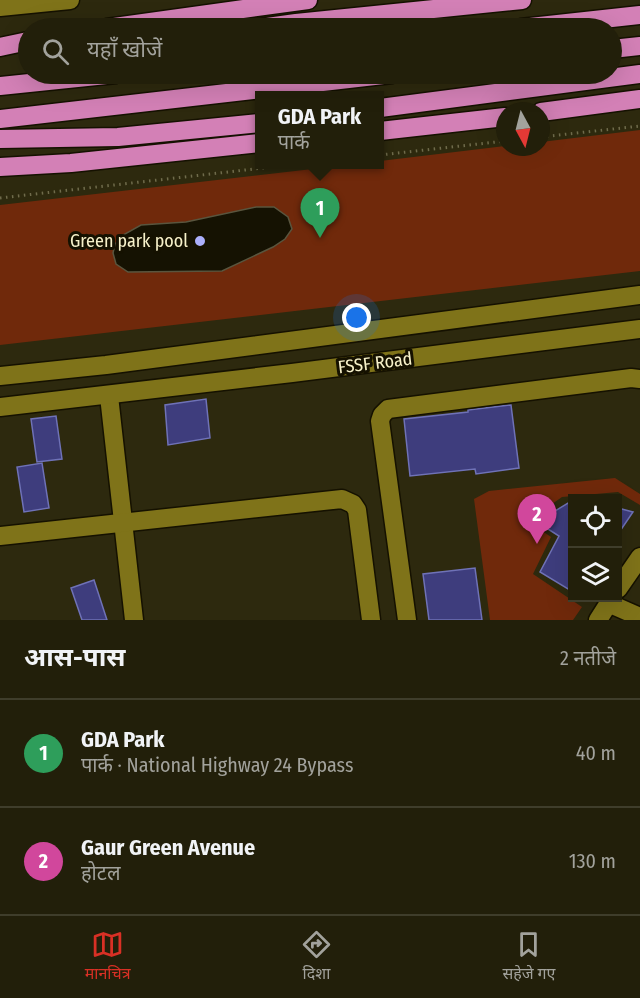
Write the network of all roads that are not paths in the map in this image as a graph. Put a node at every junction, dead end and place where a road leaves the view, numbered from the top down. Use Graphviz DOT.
graph roads {
  1 [pos="70,0"];
  2 [pos="308,0"];
  3 [pos="522,0"];
  4 [pos="443,4"];
  5 [pos="0,8"];
  6 [pos="640,15"];
  7 [pos="179,18"];
  8 [pos="335,18"];
  9 [pos="612,18"];
  10 [pos="0,39"];
  11 [pos="18,39"];
  12 [pos="18,42"];
  13 [pos="0,46"];
  14 [pos="640,46"];
  15 [pos="622,48"];
  16 [pos="18,74"];
  17 [pos="640,74"];
  18 [pos="622,76"];
  19 [pos="0,78"];
  20 [pos="19,84"];
  21 [pos="305,84"];
  22 [pos="566,84"];
  23 [pos="0,86"];
  24 [pos="463,98"];
  25 [pos="640,99"];
  26 [pos="384,108"];
  27 [pos="550,111"];
  28 [pos="496,118"];
  29 [pos="0,119"];
  30 [pos="464,122"];
  31 [pos="255,123"];
  32 [pos="384,131"];
  33 [pos="0,139"];
  34 [pos="255,144"];
  35 [pos="71,163"];
  36 [pos="0,167"];
  37 [pos="0,175"];
  38 [pos="640,295"];
  39 [pos="640,329"];
  40 [pos="0,376"];
  41 [pos="640,379"];
  42 [pos="109,396"];
  43 [pos="0,408"];
  44 [pos="123,523"];
  45 [pos="0,536"];
  46 [pos="640,557"];
  47 [pos="622,583"];
  48 [pos="609,602"];
  49 [pos="619,602"];
  50 [pos="640,617"];
  51 [pos="134,620"];
  52 [pos="371,620"];
  53 [pos="407,620"];
  54 [pos="598,620"];
  1 -- 5 [label="street"];
  2 -- 7 [label="highway"];
  3 -- 4 [label="highway"];
  4 -- 8 [label="highway"];
  6 -- 9 [label="highway"];
  10 -- 11 [label="street"];
  12 -- 13 [label="highway"];
  14 -- 15 [label="highway"];
  16 -- 19 [label="highway"];
  17 -- 18 [label="highway"];
  20 -- 23 [label="highway"];
  21 -- 29 [label="highway"];
  22 -- 24 [label="highway"];
  24 -- 26 [label="highway"];
  24 -- 30 [label="highway"];
  25 -- 27 [label="highway"];
  28 -- 30 [label="highway"];
  30 -- 32 [label="highway"];
  31 -- 33 [label="highway"];
  34 -- 35 [label="highway"];
  35 -- 36 [label="highway"];
  35 -- 37 [label="street"];
  38 -- 40 [label="street"];
  39 -- 42 [label="street, FSSF Road"];
  41 -- 53 [label="street"];
  42 -- 43 [label="street, FSSF Road"];
  42 -- 44 [label="street"];
  44 -- 45 [label="street"];
  44 -- 51 [label="street"];
  44 -- 52 [label="street"];
  46 -- 47 [label="street"];
  48 -- 54 [label="street"];
  49 -- 50 [label="street"];
}
